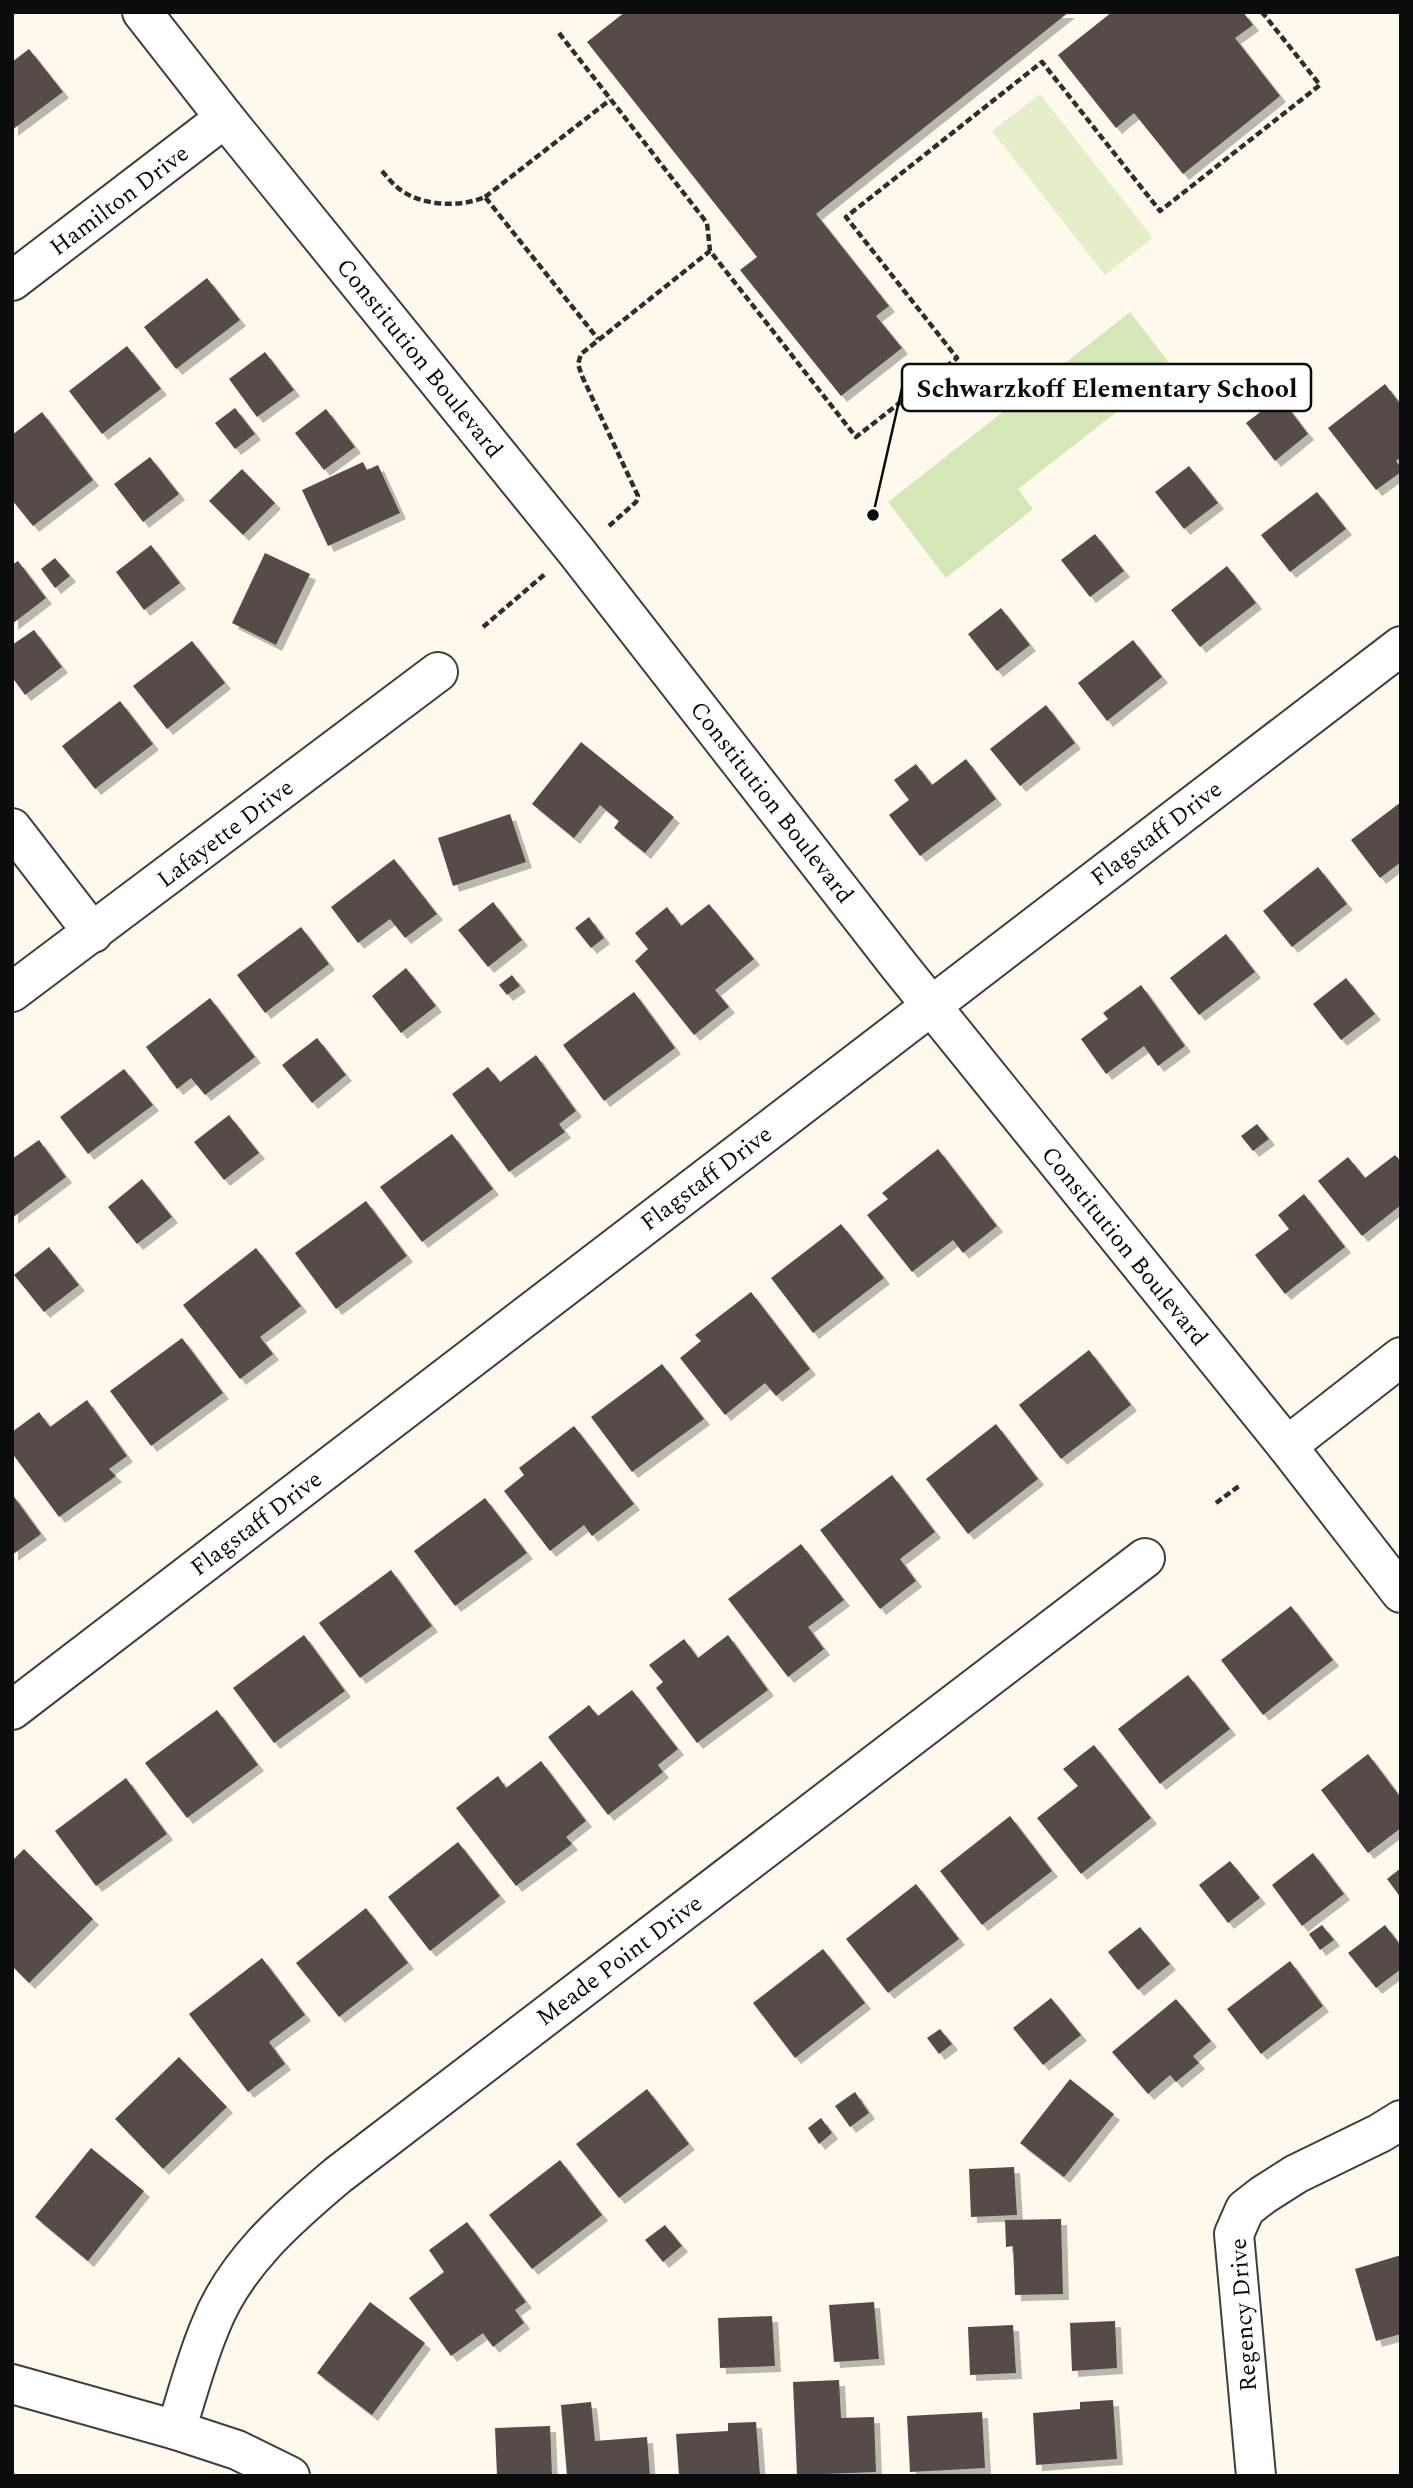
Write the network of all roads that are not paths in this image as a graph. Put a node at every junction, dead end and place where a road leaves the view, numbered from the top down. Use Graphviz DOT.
graph roads {
  1 [pos="142,12"];
  2 [pos="225,118"];
  3 [pos="12,281"];
  4 [pos="1401,646"];
  5 [pos="438,672"];
  6 [pos="12,828"];
  7 [pos="93,933"];
  8 [pos="12,992"];
  9 [pos="932,1005"];
  10 [pos="1401,1357"];
  11 [pos="1287,1446"];
  12 [pos="1145,1558"];
  13 [pos="1401,1592"];
  14 [pos="12,1710"];
  15 [pos="1401,2120"];
  16 [pos="12,2384"];
  17 [pos="176,2430"];
  18 [pos="290,2476"];
  19 [pos="1256,2476"];
  1 -- 2 [label="street, Constitution Boulevard"];
  2 -- 3 [label="street, Hamilton Drive"];
  2 -- 9 [label="street, Constitution Boulevard"];
  4 -- 9 [label="street, Flagstaff Drive"];
  5 -- 7 [label="street, Lafayette Drive"];
  6 -- 7 [label="street"];
  7 -- 8 [label="street, Lafayette Drive"];
  9 -- 11 [label="street, Constitution Boulevard"];
  9 -- 14 [label="street, Flagstaff Drive"];
  10 -- 11 [label="street"];
  11 -- 13 [label="street, Constitution Boulevard"];
  12 -- 17 [label="street, Meade Point Drive"];
  15 -- 19 [label="street, Regency Drive"];
  16 -- 17 [label="street"];
  17 -- 18 [label="street"];
}
